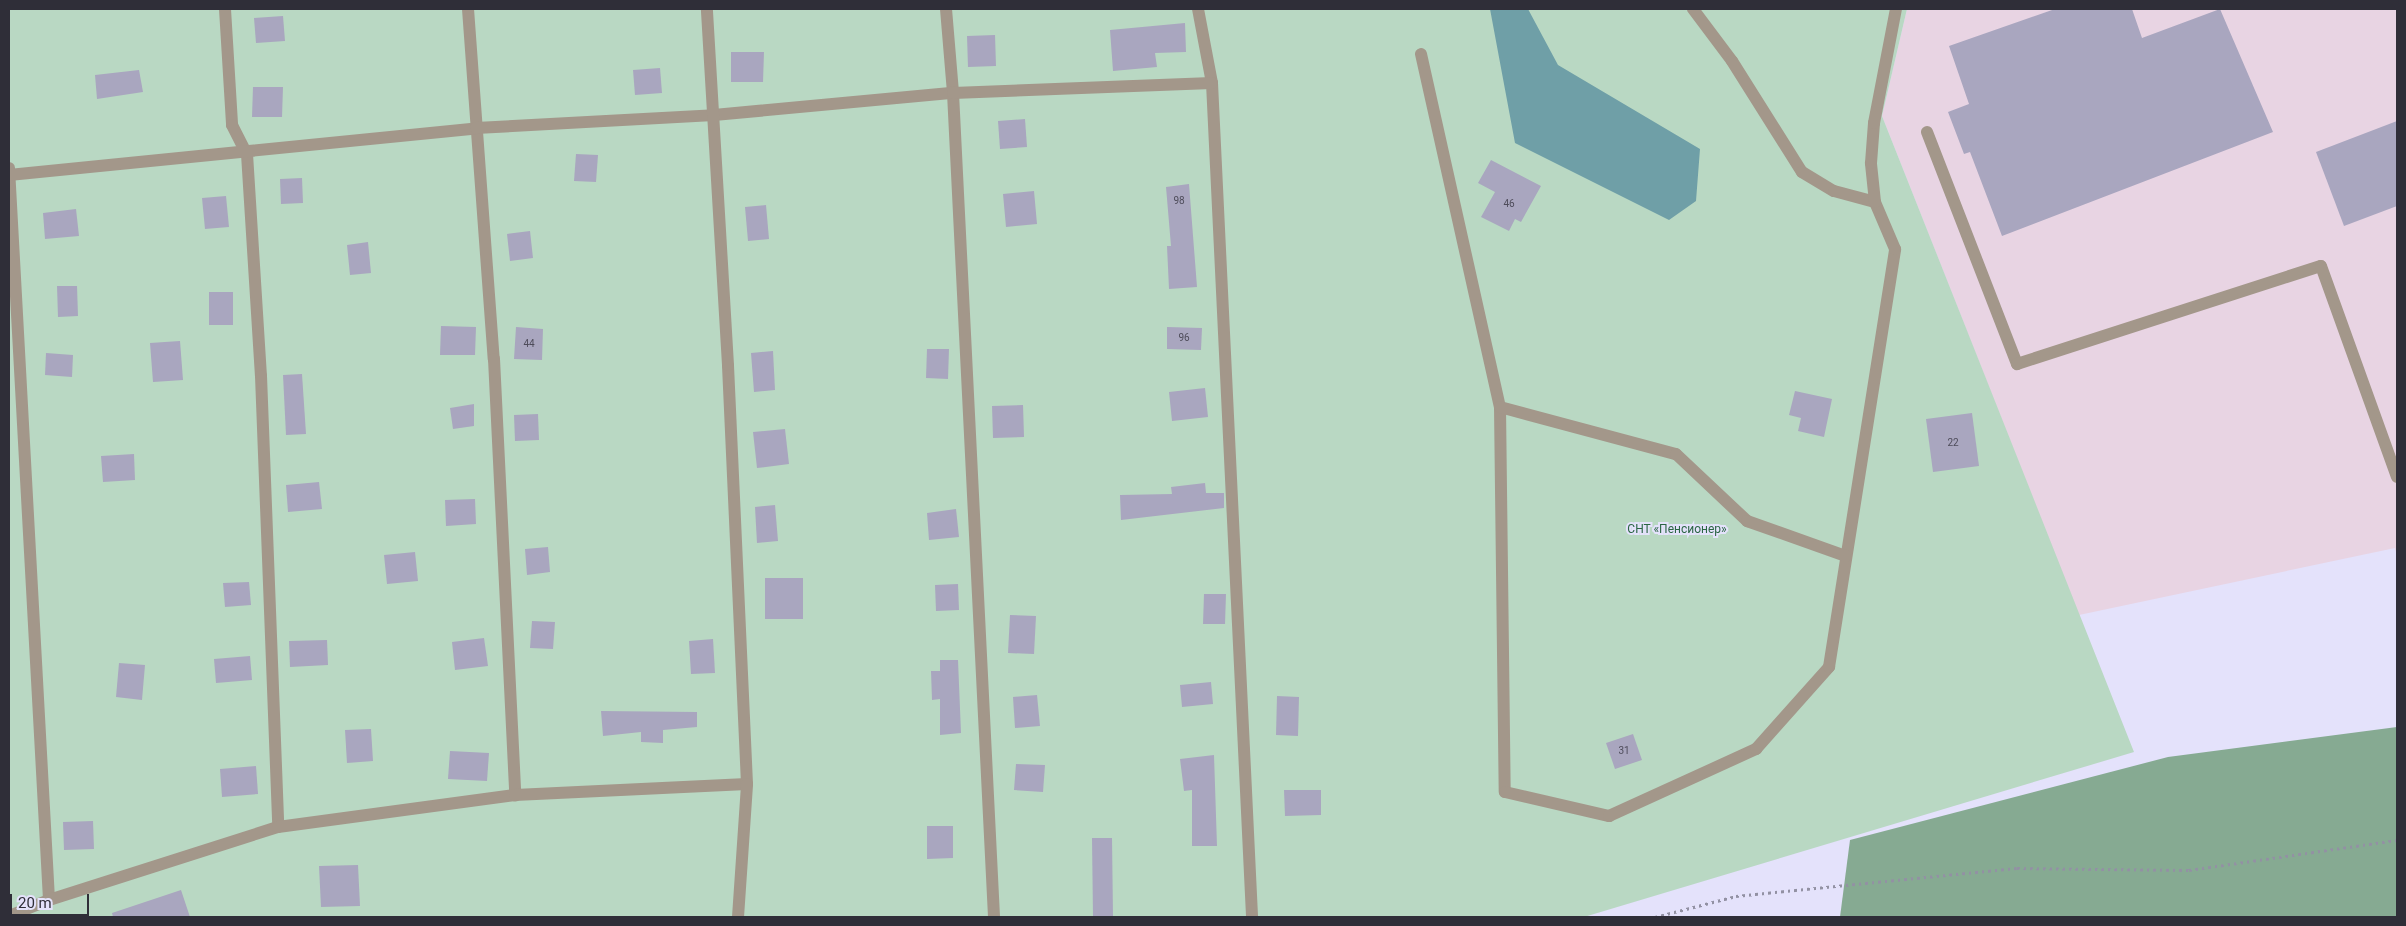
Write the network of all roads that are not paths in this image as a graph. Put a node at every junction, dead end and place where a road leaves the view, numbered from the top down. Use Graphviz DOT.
graph roads {
  1 [pos="225,9"];
  2 [pos="468,9"];
  3 [pos="707,9"];
  4 [pos="946,9"];
  5 [pos="1198,9"];
  6 [pos="1693,9"];
  7 [pos="1896,9"];
  8 [pos="1421,54"];
  9 [pos="1212,83"];
  10 [pos="953,93"];
  11 [pos="714,115"];
  12 [pos="476,128"];
  13 [pos="1927,132"];
  14 [pos="247,154"];
  15 [pos="9,168"];
  16 [pos="9,175"];
  17 [pos="1875,202"];
  18 [pos="1500,407"];
  19 [pos="2397,477"];
  20 [pos="1846,556"];
  21 [pos="747,784"];
  22 [pos="515,795"];
  23 [pos="278,827"];
  24 [pos="49,900"];
  25 [pos="9,916"];
  26 [pos="738,917"];
  27 [pos="994,917"];
  28 [pos="1252,917"];
  1 -- 14 [label="street"];
  2 -- 12 [label="street"];
  3 -- 11 [label="street"];
  4 -- 10 [label="street"];
  5 -- 9 [label="street"];
  6 -- 17 [label="street"];
  7 -- 17 [label="street"];
  8 -- 18 [label="street"];
  9 -- 10 [label="street"];
  9 -- 28 [label="street"];
  10 -- 11 [label="street"];
  10 -- 27 [label="street"];
  11 -- 12 [label="street"];
  11 -- 21 [label="street"];
  12 -- 14 [label="street"];
  12 -- 22 [label="street"];
  13 -- 19 [label="street"];
  14 -- 16 [label="street"];
  14 -- 23 [label="street"];
  15 -- 16 [label="street"];
  16 -- 24 [label="street"];
  17 -- 20 [label="street"];
  18 -- 20 [label="street"];
  18 -- 20 [label="street"];
  21 -- 22 [label="street"];
  21 -- 26 [label="street"];
  22 -- 23 [label="street"];
  23 -- 24 [label="street"];
  24 -- 25 [label="street"];
}
